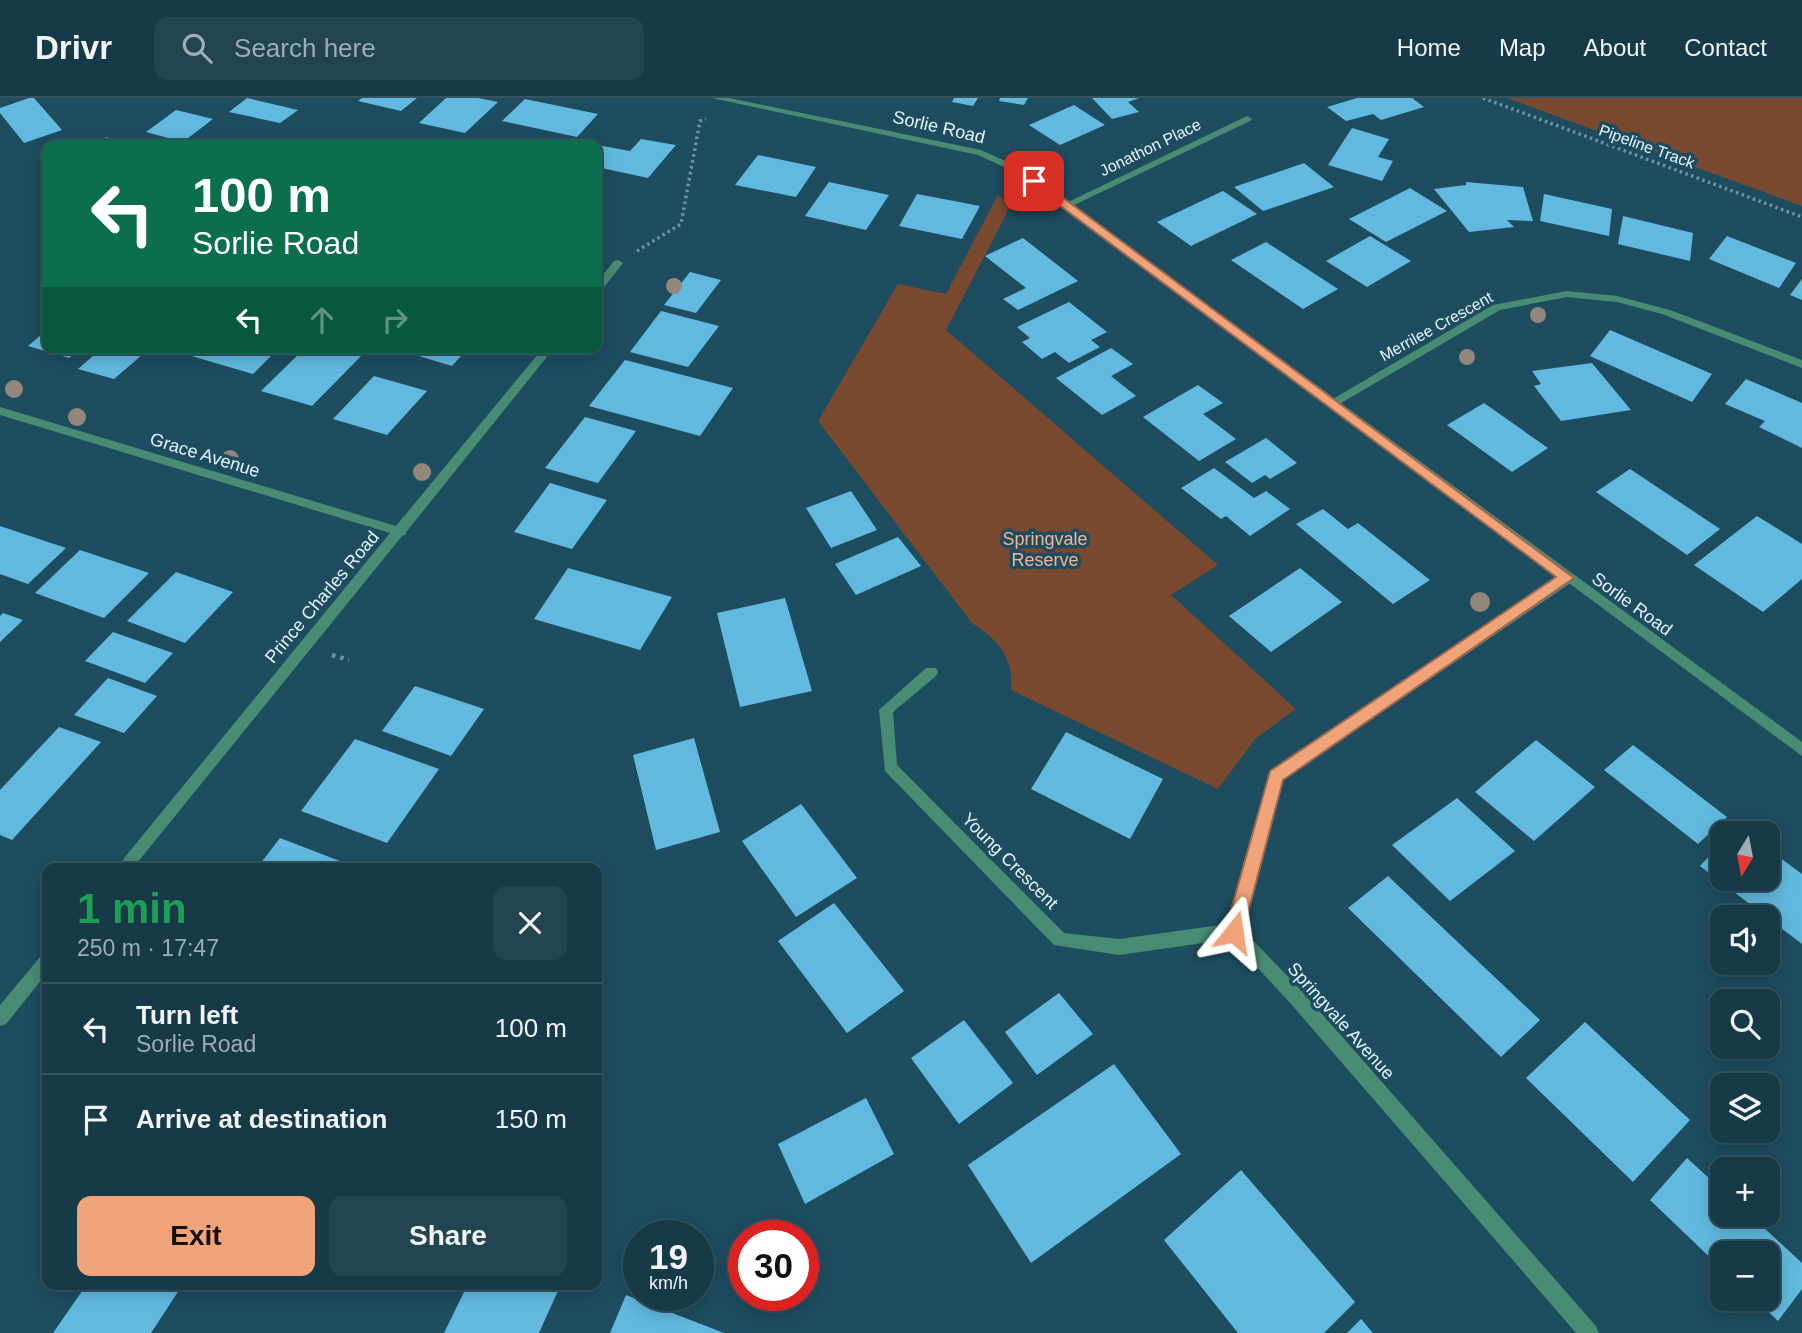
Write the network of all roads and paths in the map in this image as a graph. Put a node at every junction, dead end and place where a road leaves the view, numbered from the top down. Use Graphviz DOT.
graph roads {
  1 [pos="716,98"];
  2 [pos="1483,98"];
  3 [pos="1247,119"];
  4 [pos="700,121"];
  5 [pos="1067,205"];
  6 [pos="1802,217"];
  7 [pos="650,243"];
  8 [pos="618,263"];
  9 [pos="602,283"];
  10 [pos="544,354"];
  11 [pos="1802,364"];
  12 [pos="1332,403"];
  13 [pos="0,411"];
  14 [pos="401,532"];
  15 [pos="1567,578"];
  16 [pos="931,672"];
  17 [pos="1802,750"];
  18 [pos="128,863"];
  19 [pos="1234,932"];
  20 [pos="42,967"];
  21 [pos="0,1018"];
  22 [pos="1589,1333"];
  1 -- 5 [label="street, Sorlie Road"];
  2 -- 6 [label="path, Pipeline Track"];
  3 -- 5 [label="street, Jonathon Place"];
  4 -- 7 [label="path"];
  5 -- 12 [label="street, Sorlie Road"];
  8 -- 9 [label="street"];
  10 -- 14 [label="street, Prince Charles Road"];
  11 -- 12 [label="street, Merrilee Crescent"];
  12 -- 15 [label="street, Sorlie Road"];
  13 -- 14 [label="street, Grace Avenue"];
  14 -- 18 [label="street, Prince Charles Road"];
  15 -- 17 [label="street, Sorlie Road"];
  15 -- 19 [label="street"];
  16 -- 19 [label="street, Young Crescent"];
  19 -- 22 [label="street, Springvale Avenue"];
  20 -- 21 [label="street"];
}
